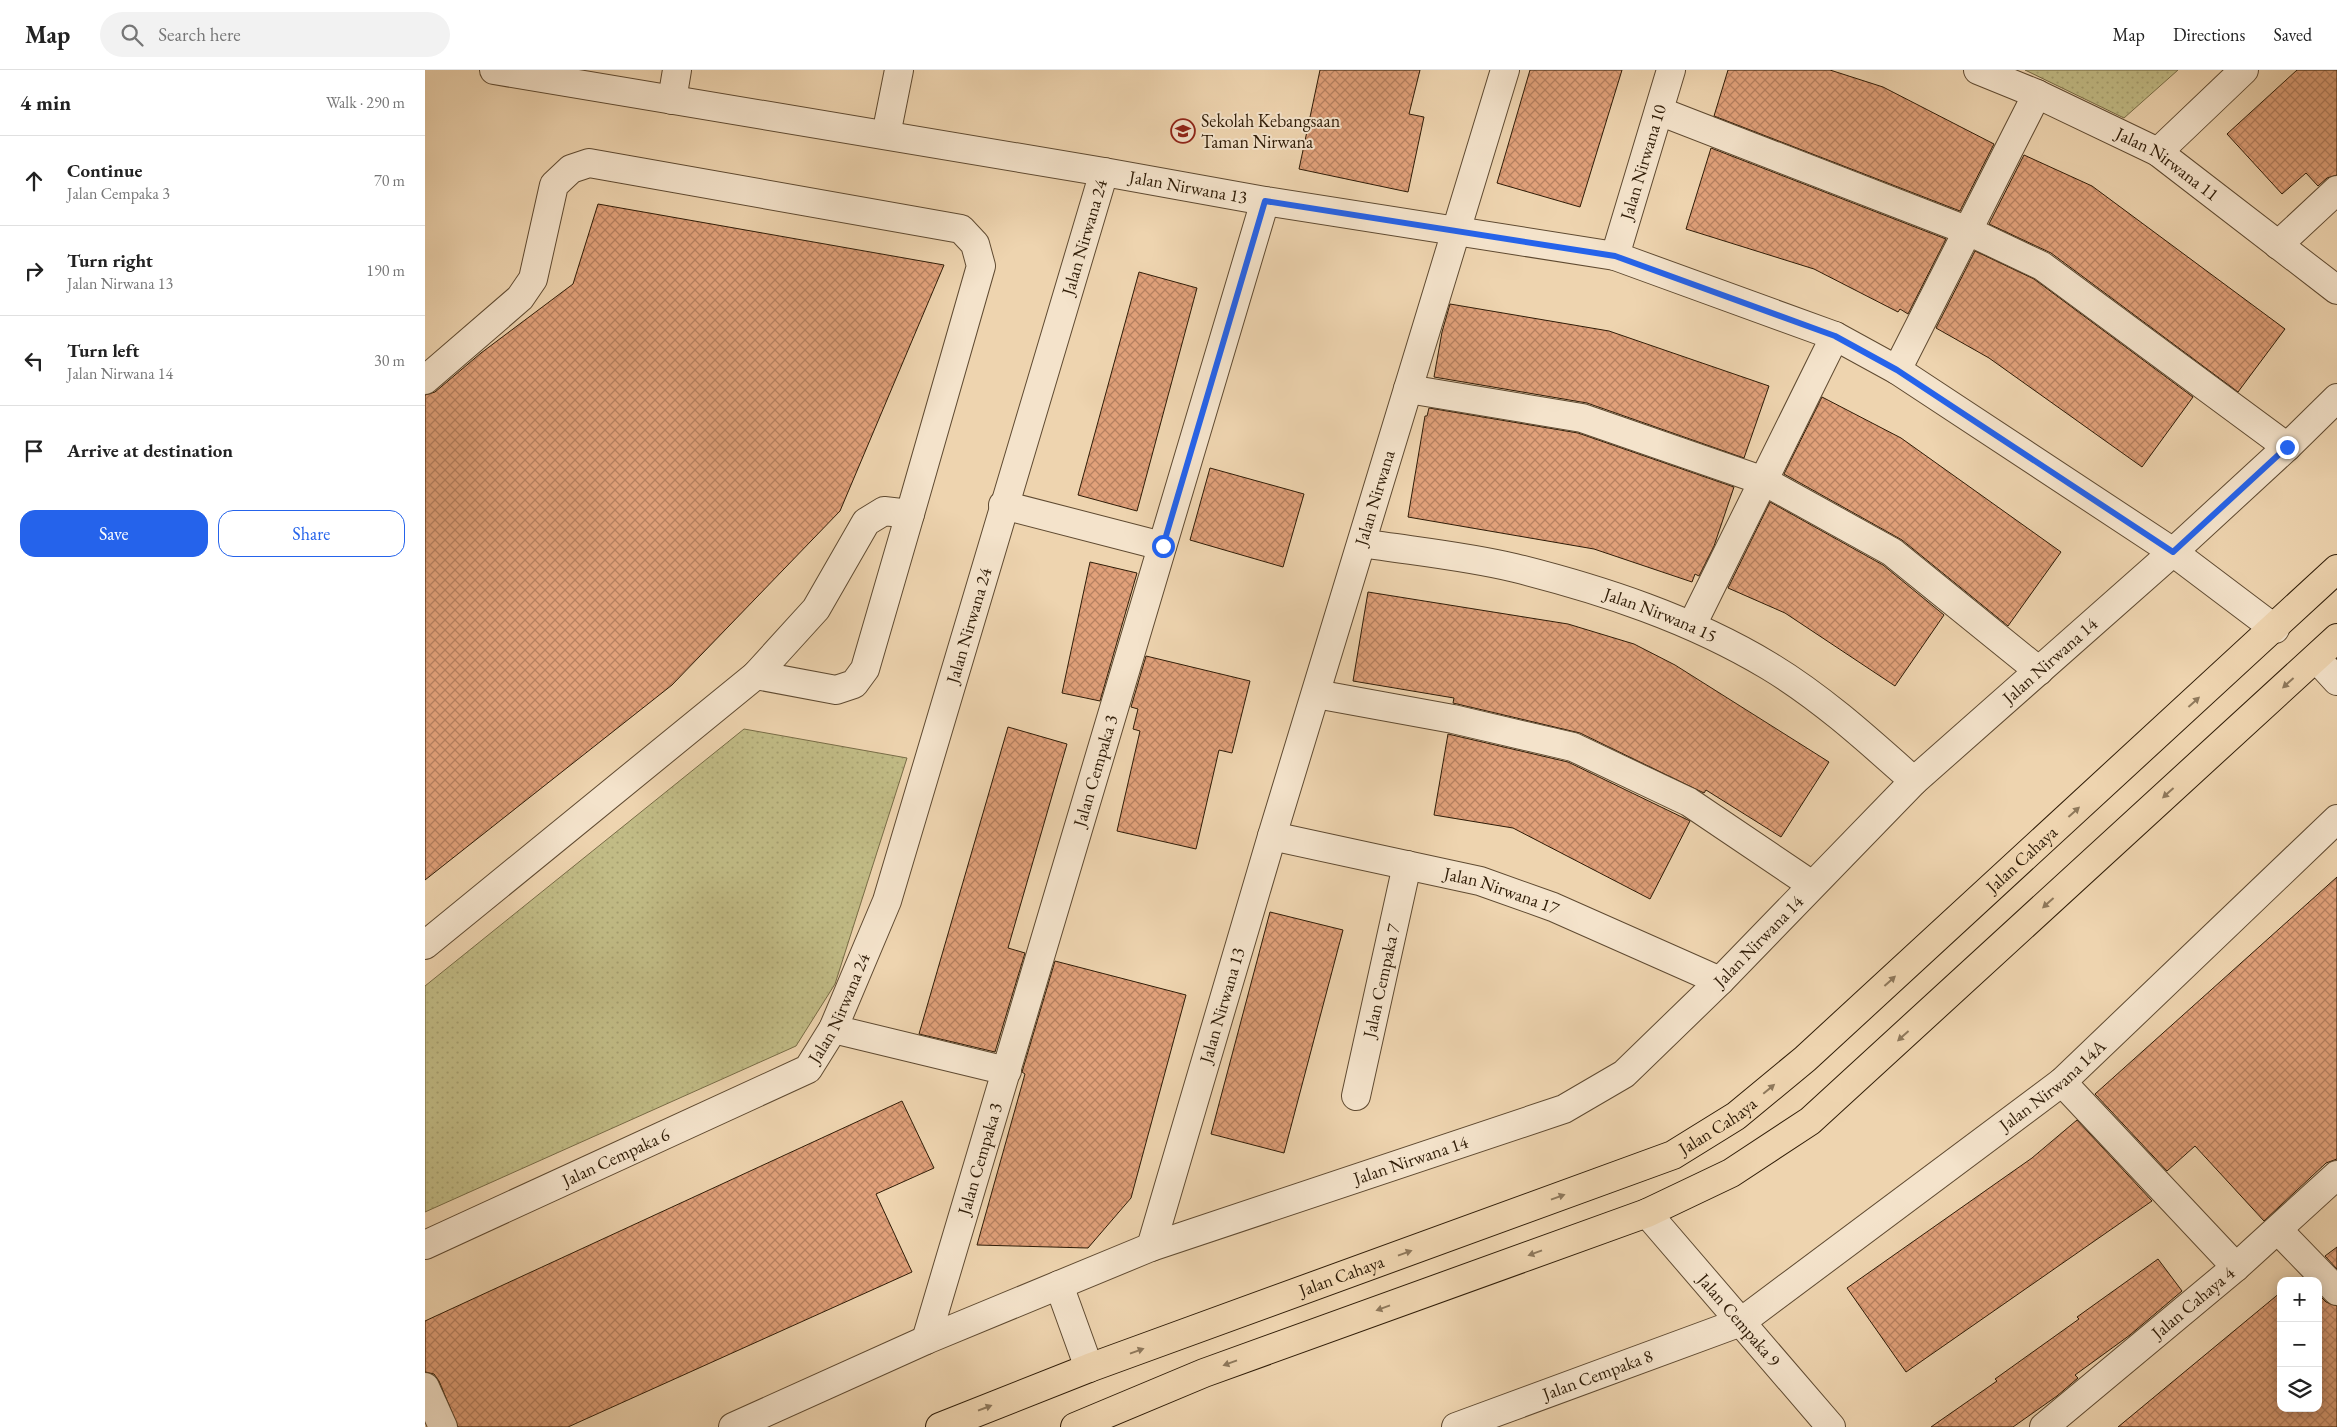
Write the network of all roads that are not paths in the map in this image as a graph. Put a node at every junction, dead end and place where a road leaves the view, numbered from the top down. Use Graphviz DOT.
graph roads {
  1 [pos="494,70"];
  2 [pos="677,70"];
  3 [pos="899,70"];
  4 [pos="1505,70"];
  5 [pos="1671,70"];
  6 [pos="1978,70"];
  7 [pos="2244,70"];
  8 [pos="2037,94"];
  9 [pos="672,100"];
  10 [pos="1659,111"];
  11 [pos="886,135"];
  12 [pos="2158,152"];
  13 [pos="1104,172"];
  14 [pos="2337,190"];
  15 [pos="1265,201"];
  16 [pos="1966,230"];
  17 [pos="1456,232"];
  18 [pos="2278,244"];
  19 [pos="1615,256"];
  20 [pos="2337,290"];
  21 [pos="1835,336"];
  22 [pos="1897,370"];
  23 [pos="425,380"];
  24 [pos="1408,389"];
  25 [pos="2337,398"];
  26 [pos="2287,447"];
  27 [pos="1764,481"];
  28 [pos="1003,505"];
  29 [pos="910,514"];
  30 [pos="1362,543"];
  31 [pos="1163,546"];
  32 [pos="2173,552"];
  33 [pos="2337,569"];
  34 [pos="1692,625"];
  35 [pos="2275,628"];
  36 [pos="2337,638"];
  37 [pos="2316,658"];
  38 [pos="2039,670"];
  39 [pos="756,675"];
  40 [pos="2337,681"];
  41 [pos="1316,694"];
  42 [pos="1295,763"];
  43 [pos="1914,781"];
  44 [pos="2337,818"];
  45 [pos="1272,836"];
  46 [pos="1407,865"];
  47 [pos="1812,885"];
  48 [pos="425,945"];
  49 [pos="1721,981"];
  50 [pos="833,1029"];
  51 [pos="808,1070"];
  52 [pos="1007,1071"];
  53 [pos="2062,1082"];
  54 [pos="1356,1096"];
  55 [pos="2337,1175"];
  56 [pos="1647,1213"];
  57 [pos="2278,1230"];
  58 [pos="425,1246"];
  59 [pos="1151,1248"];
  60 [pos="2236,1267"];
  61 [pos="1059,1285"];
  62 [pos="2337,1292"];
  63 [pos="1741,1322"];
  64 [pos="926,1340"];
  65 [pos="1089,1368"];
  66 [pos="425,1387"];
  67 [pos="1464,1426"];
  68 [pos="443,1427"];
  69 [pos="733,1427"];
  70 [pos="940,1427"];
  71 [pos="1075,1427"];
  72 [pos="1831,1427"];
  73 [pos="2044,1427"];
  1 -- 9 [label="street, Jalan Nirwana 13"];
  2 -- 9 [label="street"];
  3 -- 11 [label="street"];
  4 -- 17 [label="street, Jalan Nirwana"];
  5 -- 10 [label="street, Jalan Nirwana 10"];
  6 -- 8 [label="street, Jalan Nirwana 11"];
  7 -- 12 [label="street"];
  8 -- 12 [label="street, Jalan Nirwana 11"];
  8 -- 16 [label="street"];
  9 -- 11 [label="street, Jalan Nirwana 13"];
  10 -- 16 [label="street"];
  10 -- 19 [label="street, Jalan Nirwana 10"];
  11 -- 13 [label="street, Jalan Nirwana 13"];
  12 -- 18 [label="street, Jalan Nirwana 11"];
  13 -- 15 [label="street, Jalan Nirwana 13"];
  13 -- 28 [label="street, Jalan Nirwana 24"];
  14 -- 18 [label="street"];
  15 -- 17 [label="street, Jalan Nirwana 13"];
  15 -- 31 [label="street, Jalan Cempaka 3"];
  16 -- 22 [label="street"];
  16 -- 26 [label="street"];
  17 -- 19 [label="street, Jalan Nirwana 13"];
  17 -- 24 [label="street, Jalan Nirwana"];
  18 -- 20 [label="street, Jalan Nirwana 11"];
  19 -- 21 [label="street, Jalan Nirwana 13"];
  21 -- 22 [label="street, Jalan Nirwana 13"];
  21 -- 27 [label="street"];
  22 -- 32 [label="street, Jalan Nirwana 13"];
  23 -- 29 [label="street"];
  24 -- 27 [label="street"];
  24 -- 30 [label="street, Jalan Nirwana"];
  25 -- 26 [label="street, Jalan Nirwana 14"];
  26 -- 32 [label="street, Jalan Nirwana 14"];
  27 -- 34 [label="street"];
  27 -- 38 [label="street"];
  28 -- 31 [label="street"];
  28 -- 50 [label="street, Jalan Nirwana 24"];
  29 -- 39 [label="street"];
  29 -- 39 [label="street"];
  30 -- 34 [label="street, Jalan Nirwana 15"];
  30 -- 41 [label="street, Jalan Nirwana"];
  31 -- 52 [label="street, Jalan Cempaka 3"];
  32 -- 35 [label="street, Jalan Nirwana 13"];
  32 -- 38 [label="street, Jalan Nirwana 14"];
  33 -- 35 [label="main road, Jalan Cahaya"];
  34 -- 43 [label="street, Jalan Nirwana 15"];
  65 -- 35 [label="main road, Jalan Cahaya, one-way"];
  36 -- 37 [label="main road"];
  37 -- 40 [label="street"];
  37 -- 56 [label="main road, one-way"];
  38 -- 43 [label="street, Jalan Nirwana 14"];
  39 -- 48 [label="street"];
  41 -- 42 [label="street, Jalan Nirwana"];
  41 -- 47 [label="street"];
  42 -- 45 [label="street, Jalan Nirwana 13"];
  43 -- 47 [label="street, Jalan Nirwana 14"];
  44 -- 53 [label="street, Jalan Nirwana 14A"];
  45 -- 46 [label="street, Jalan Nirwana 17"];
  45 -- 59 [label="street, Jalan Nirwana 13"];
  46 -- 49 [label="street, Jalan Nirwana 17"];
  46 -- 54 [label="street, Jalan Cempaka 7"];
  47 -- 49 [label="street, Jalan Nirwana 14"];
  49 -- 59 [label="street, Jalan Nirwana 14"];
  50 -- 51 [label="street, Jalan Nirwana 24"];
  50 -- 52 [label="street"];
  51 -- 58 [label="street, Jalan Cempaka 6"];
  52 -- 64 [label="street, Jalan Cempaka 3"];
  53 -- 60 [label="street"];
  53 -- 63 [label="street, Jalan Nirwana 14A"];
  55 -- 57 [label="street, Jalan Cahaya 4"];
  56 -- 63 [label="street, Jalan Cempaka 9"];
  56 -- 71 [label="main road, one-way"];
  57 -- 60 [label="street, Jalan Cahaya 4"];
  57 -- 62 [label="street"];
  59 -- 61 [label="street, Jalan Nirwana 14"];
  60 -- 73 [label="street, Jalan Cahaya 4"];
  61 -- 64 [label="street"];
  61 -- 65 [label="street"];
  63 -- 67 [label="street, Jalan Cempaka 8"];
  63 -- 72 [label="street, Jalan Cempaka 9"];
  64 -- 69 [label="street"];
  70 -- 65 [label="main road, Jalan Cahaya, one-way"];
  66 -- 68 [label="street"];
}
